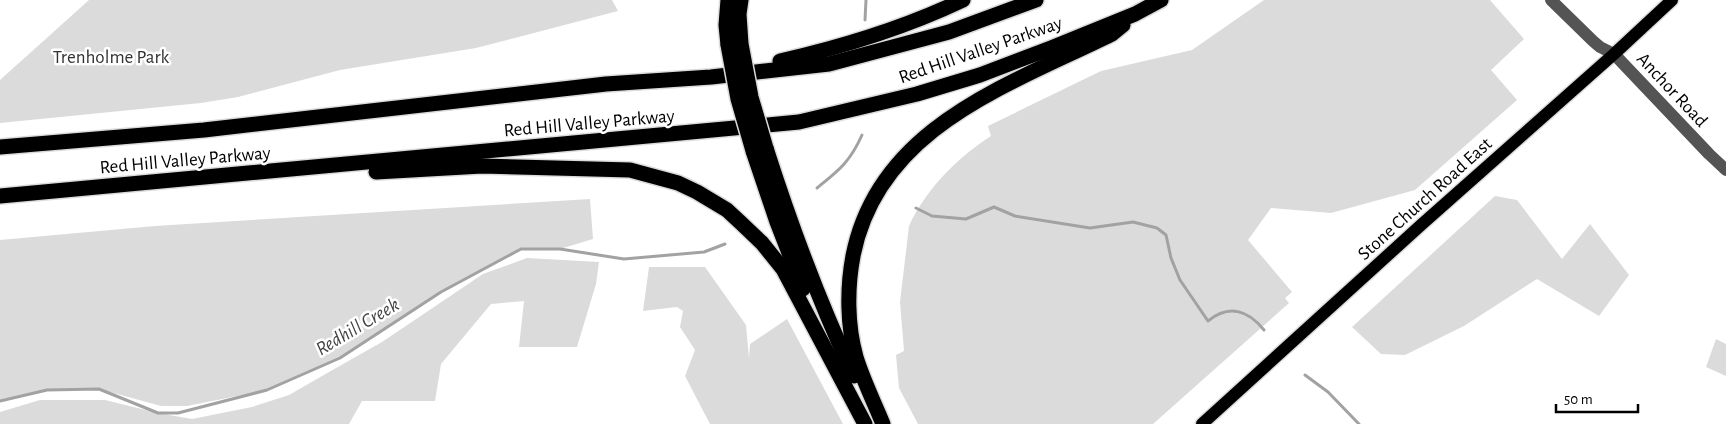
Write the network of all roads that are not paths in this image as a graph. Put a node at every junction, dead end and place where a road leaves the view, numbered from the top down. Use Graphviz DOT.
graph roads {
  1 [pos="728,0"];
  2 [pos="741,0"];
  3 [pos="963,0"];
  4 [pos="1036,0"];
  5 [pos="1161,0"];
  6 [pos="1551,0"];
  7 [pos="1672,0"];
  8 [pos="1135,14"];
  9 [pos="734,44"];
  10 [pos="1614,54"];
  11 [pos="711,77"];
  12 [pos="0,147"];
  13 [pos="760,149"];
  14 [pos="328,166"];
  15 [pos="1726,170"];
  16 [pos="0,196"];
  17 [pos="825,346"];
  18 [pos="865,424"];
  19 [pos="879,424"];
  20 [pos="883,424"];
  21 [pos="1202,424"];
  1 -- 9 [label="highway"];
  2 -- 9 [label="highway"];
  3 -- 11 [label="highway"];
  4 -- 11 [label="highway, Red Hill Valley Parkway"];
  5 -- 8 [label="highway, Red Hill Valley Parkway"];
  6 -- 10 [label="street, Anchor Road"];
  7 -- 10 [label="main road, Stone Church Road East"];
  8 -- 14 [label="highway, Red Hill Valley Parkway"];
  8 -- 20 [label="highway"];
  9 -- 13 [label="highway, bridge"];
  10 -- 15 [label="street, Anchor Road"];
  10 -- 21 [label="main road, Stone Church Road East"];
  11 -- 12 [label="highway, Red Hill Valley Parkway"];
  13 -- 17 [label="highway"];
  13 -- 19 [label="highway"];
  14 -- 16 [label="highway, Red Hill Valley Parkway"];
  14 -- 17 [label="highway"];
  17 -- 18 [label="highway"];
}
